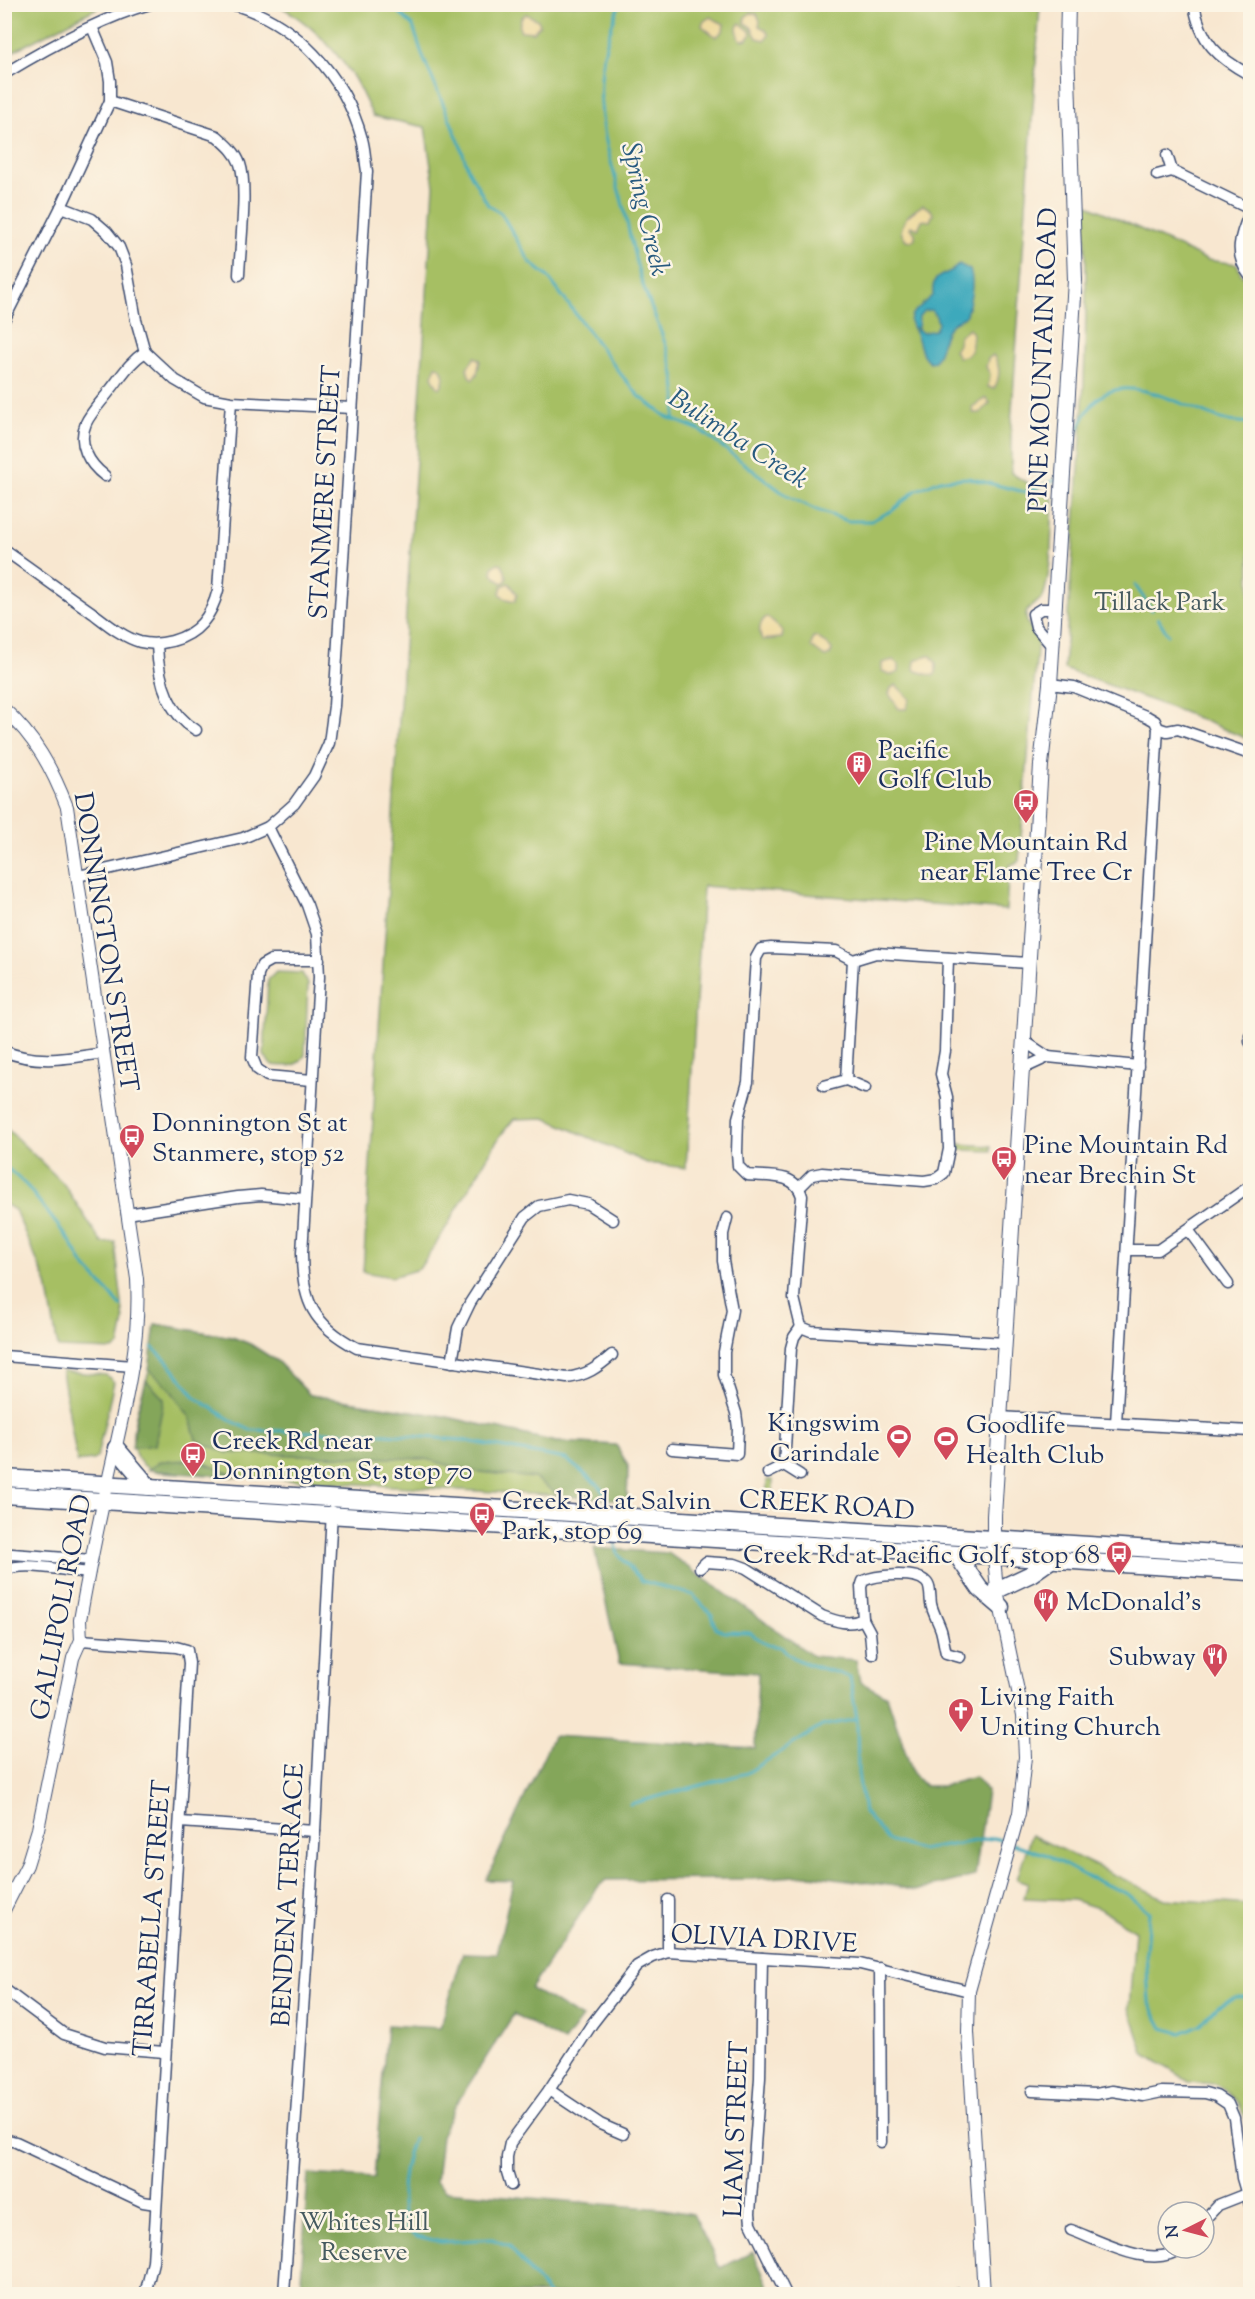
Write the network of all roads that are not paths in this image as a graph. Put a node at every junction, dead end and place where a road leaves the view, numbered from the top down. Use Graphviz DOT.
graph roads {
  1 [pos="150,4"];
  2 [pos="231,4"];
  3 [pos="1068,4"];
  4 [pos="1194,4"];
  5 [pos="92,27"];
  6 [pos="4,74"];
  7 [pos="1251,75"];
  8 [pos="110,101"];
  9 [pos="1167,155"];
  10 [pos="1172,171"];
  11 [pos="1157,175"];
  12 [pos="61,207"];
  13 [pos="1251,211"];
  14 [pos="239,275"];
  15 [pos="1251,276"];
  16 [pos="4,320"];
  17 [pos="145,352"];
  18 [pos="231,402"];
  19 [pos="352,408"];
  20 [pos="105,476"];
  21 [pos="4,550"];
  22 [pos="1055,609"];
  23 [pos="157,645"];
  24 [pos="1052,646"];
  25 [pos="1050,684"];
  26 [pos="4,709"];
  27 [pos="1158,728"];
  28 [pos="196,730"];
  29 [pos="1251,754"];
  30 [pos="268,827"];
  31 [pos="78,876"];
  32 [pos="948,958"];
  33 [pos="319,960"];
  34 [pos="853,960"];
  35 [pos="1029,963"];
  36 [pos="1251,1036"];
  37 [pos="1024,1041"];
  38 [pos="1250,1042"];
  39 [pos="4,1051"];
  40 [pos="104,1053"];
  41 [pos="1048,1057"];
  42 [pos="1138,1066"];
  43 [pos="1022,1069"];
  44 [pos="312,1080"];
  45 [pos="846,1080"];
  46 [pos="825,1086"];
  47 [pos="865,1088"];
  48 [pos="1251,1186"];
  49 [pos="800,1187"];
  50 [pos="304,1199"];
  51 [pos="127,1214"];
  52 [pos="727,1218"];
  53 [pos="613,1220"];
  54 [pos="1189,1231"];
  55 [pos="1127,1250"];
  56 [pos="1228,1284"];
  57 [pos="801,1327"];
  58 [pos="1005,1343"];
  59 [pos="612,1355"];
  60 [pos="4,1356"];
  61 [pos="452,1362"];
  62 [pos="133,1366"];
  63 [pos="1000,1417"];
  64 [pos="1116,1423"];
  65 [pos="1251,1431"];
  66 [pos="116,1448"];
  67 [pos="672,1449"];
  68 [pos="784,1465"];
  69 [pos="768,1473"];
  70 [pos="800,1475"];
  71 [pos="4,1478"];
  72 [pos="107,1484"];
  73 [pos="148,1487"];
  74 [pos="4,1495"];
  75 [pos="332,1498"];
  76 [pos="103,1501"];
  77 [pos="331,1516"];
  78 [pos="994,1539"];
  79 [pos="956,1554"];
  80 [pos="8,1555"];
  81 [pos="1251,1555"];
  82 [pos="994,1557"];
  83 [pos="1051,1560"];
  84 [pos="90,1567"];
  85 [pos="8,1568"];
  86 [pos="700,1568"];
  87 [pos="1251,1572"];
  88 [pos="997,1590"];
  89 [pos="1001,1607"];
  90 [pos="863,1619"];
  91 [pos="81,1640"];
  92 [pos="872,1654"];
  93 [pos="960,1657"];
  94 [pos="180,1822"];
  95 [pos="315,1831"];
  96 [pos="668,1900"];
  97 [pos="4,1910"];
  98 [pos="668,1952"];
  99 [pos="762,1958"];
  100 [pos="880,1968"];
  101 [pos="4,1989"];
  102 [pos="969,1991"];
  103 [pos="164,2052"];
  104 [pos="549,2090"];
  105 [pos="1032,2091"];
  106 [pos="623,2134"];
  107 [pos="4,2139"];
  108 [pos="881,2142"];
  109 [pos="511,2186"];
  110 [pos="1246,2193"];
  111 [pos="156,2204"];
  112 [pos="1251,2205"];
  113 [pos="1216,2207"];
  114 [pos="1071,2230"];
  115 [pos="1156,2257"];
  116 [pos="145,2295"];
  117 [pos="284,2295"];
  118 [pos="786,2295"];
  119 [pos="984,2295"];
  1 -- 5 [label="street"];
  2 -- 19 [label="street, STANMERE STREET"];
  3 -- 22 [label="main road, PINE MOUNTAIN ROAD"];
  4 -- 7 [label="street"];
  5 -- 6 [label="street"];
  5 -- 8 [label="street"];
  8 -- 12 [label="street"];
  8 -- 14 [label="street"];
  9 -- 10 [label="street"];
  10 -- 11 [label="street"];
  10 -- 13 [label="street"];
  12 -- 16 [label="street"];
  12 -- 17 [label="street"];
  13 -- 15 [label="street"];
  17 -- 18 [label="street"];
  17 -- 20 [label="street"];
  18 -- 19 [label="street"];
  18 -- 23 [label="street"];
  19 -- 30 [label="street, STANMERE STREET"];
  21 -- 23 [label="street"];
  22 -- 24 [label="main road, PINE MOUNTAIN ROAD"];
  22 -- 24 [label="street"];
  23 -- 28 [label="street"];
  24 -- 25 [label="main road, PINE MOUNTAIN ROAD"];
  25 -- 27 [label="street"];
  25 -- 35 [label="main road, PINE MOUNTAIN ROAD"];
  26 -- 31 [label="street, DONNINGTON STREET"];
  27 -- 29 [label="street"];
  27 -- 42 [label="street"];
  30 -- 31 [label="street, STANMERE STREET"];
  30 -- 33 [label="street"];
  31 -- 40 [label="street, DONNINGTON STREET"];
  32 -- 34 [label="street"];
  32 -- 35 [label="street"];
  32 -- 49 [label="street"];
  33 -- 44 [label="street"];
  33 -- 44 [label="street"];
  34 -- 45 [label="street"];
  34 -- 49 [label="street"];
  35 -- 37 [label="main road, PINE MOUNTAIN ROAD"];
  36 -- 38 [label="street"];
  37 -- 41 [label="street"];
  37 -- 43 [label="main road, PINE MOUNTAIN ROAD"];
  39 -- 40 [label="street"];
  40 -- 51 [label="street, DONNINGTON STREET"];
  41 -- 42 [label="street"];
  41 -- 43 [label="street"];
  42 -- 55 [label="street"];
  43 -- 58 [label="main road, PINE MOUNTAIN ROAD"];
  44 -- 50 [label="street"];
  45 -- 46 [label="street"];
  45 -- 47 [label="street"];
  48 -- 54 [label="street"];
  49 -- 57 [label="street"];
  50 -- 51 [label="street"];
  50 -- 61 [label="street"];
  51 -- 62 [label="street, DONNINGTON STREET"];
  52 -- 67 [label="street"];
  53 -- 61 [label="street"];
  54 -- 55 [label="street"];
  54 -- 56 [label="street"];
  55 -- 64 [label="street"];
  57 -- 58 [label="street"];
  57 -- 68 [label="street"];
  58 -- 63 [label="main road, PINE MOUNTAIN ROAD"];
  59 -- 61 [label="street"];
  60 -- 62 [label="street"];
  62 -- 66 [label="street, DONNINGTON STREET"];
  63 -- 64 [label="street"];
  63 -- 78 [label="main road, PINE MOUNTAIN ROAD"];
  64 -- 65 [label="street"];
  66 -- 72 [label="street, DONNINGTON STREET"];
  66 -- 73 [label="main road"];
  68 -- 69 [label="street"];
  68 -- 70 [label="street"];
  71 -- 72 [label="main road, CREEK ROAD"];
  72 -- 73 [label="main road, CREEK ROAD"];
  72 -- 76 [label="street, GALLIPOLI ROAD"];
  73 -- 75 [label="main road, CREEK ROAD"];
  74 -- 76 [label="main road, CREEK ROAD"];
  75 -- 77 [label="street, BENDENA TERRACE"];
  75 -- 78 [label="main road, CREEK ROAD"];
  76 -- 77 [label="main road, CREEK ROAD"];
  76 -- 84 [label="street, GALLIPOLI ROAD"];
  77 -- 79 [label="main road, CREEK ROAD"];
  77 -- 95 [label="street, BENDENA TERRACE"];
  78 -- 81 [label="main road, CREEK ROAD"];
  78 -- 82 [label="main road, PINE MOUNTAIN ROAD"];
  79 -- 82 [label="main road, CREEK ROAD"];
  79 -- 89 [label="main road"];
  80 -- 84 [label="street"];
  80 -- 85 [label="street"];
  82 -- 83 [label="main road, CREEK ROAD"];
  82 -- 88 [label="street, PINE MOUNTAIN ROAD"];
  83 -- 87 [label="main road, CREEK ROAD"];
  83 -- 88 [label="main road"];
  84 -- 85 [label="street"];
  84 -- 91 [label="street, GALLIPOLI ROAD"];
  86 -- 90 [label="street"];
  88 -- 89 [label="street, PINE MOUNTAIN ROAD"];
  89 -- 102 [label="street, PINE MOUNTAIN ROAD"];
  90 -- 92 [label="street"];
  90 -- 93 [label="street"];
  91 -- 94 [label="street, TIRRABELLA STREET"];
  91 -- 97 [label="street, GALLIPOLI ROAD"];
  94 -- 95 [label="street"];
  94 -- 103 [label="street, TIRRABELLA STREET"];
  95 -- 117 [label="street, BENDENA TERRACE"];
  96 -- 98 [label="street"];
  98 -- 99 [label="street, OLIVIA DRIVE"];
  98 -- 104 [label="street, OLIVIA DRIVE"];
  99 -- 100 [label="street, OLIVIA DRIVE"];
  99 -- 118 [label="street, LIAM STREET"];
  100 -- 102 [label="street, OLIVIA DRIVE"];
  100 -- 108 [label="street"];
  101 -- 103 [label="street"];
  102 -- 119 [label="street, PINE MOUNTAIN ROAD"];
  103 -- 111 [label="street, TIRRABELLA STREET"];
  104 -- 106 [label="street"];
  104 -- 109 [label="street, OLIVIA DRIVE"];
  105 -- 110 [label="street"];
  107 -- 111 [label="street"];
  110 -- 112 [label="street"];
  110 -- 113 [label="street"];
  111 -- 116 [label="street, TIRRABELLA STREET"];
  114 -- 115 [label="street"];
}
